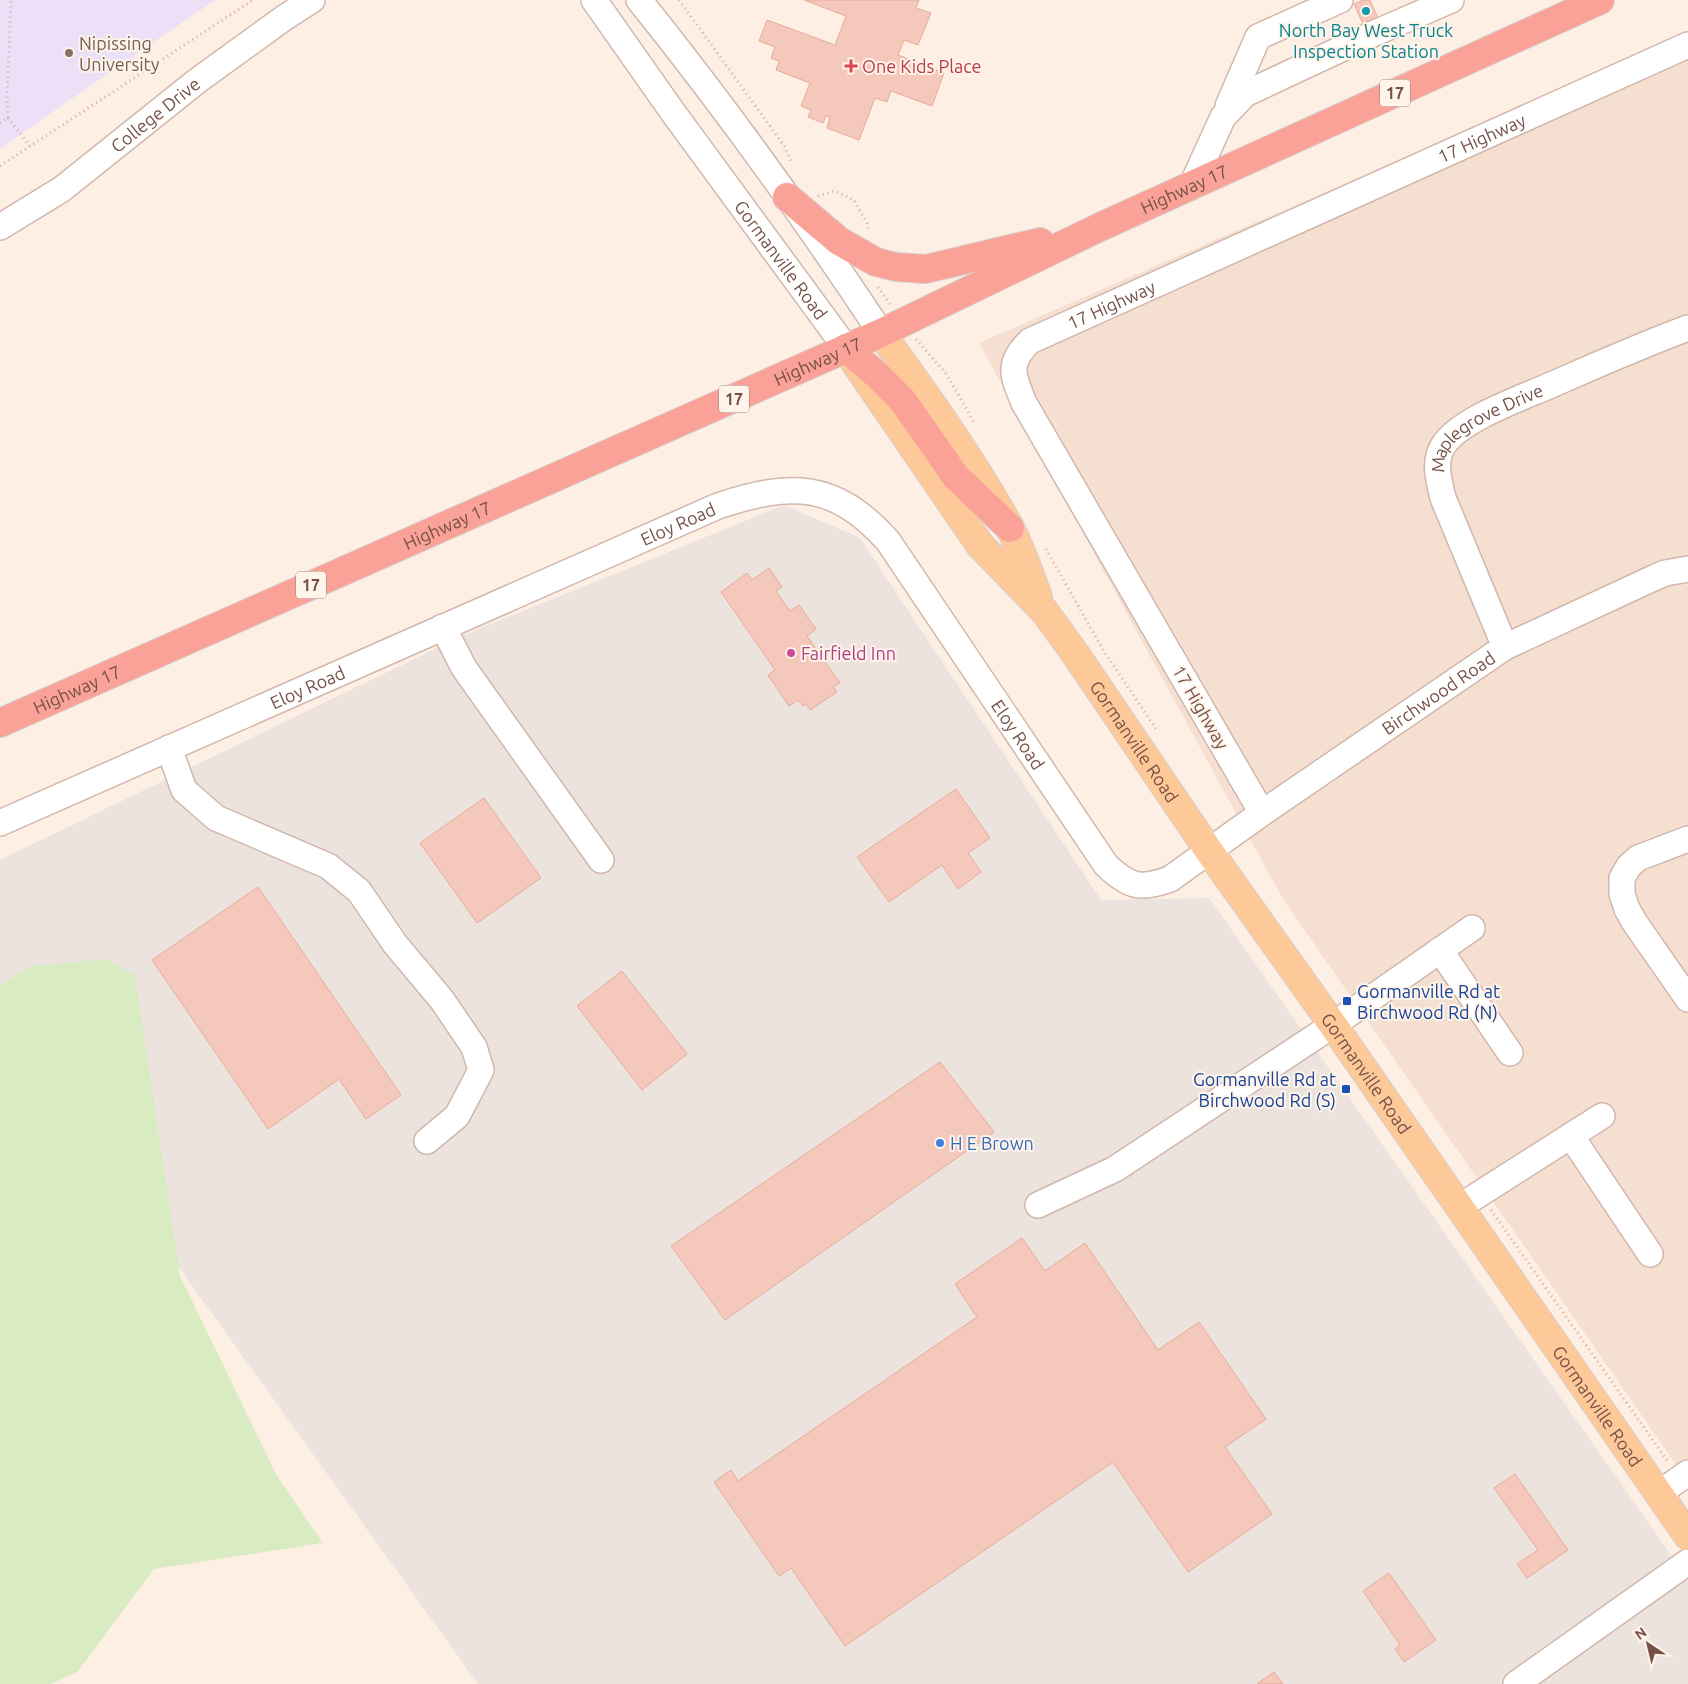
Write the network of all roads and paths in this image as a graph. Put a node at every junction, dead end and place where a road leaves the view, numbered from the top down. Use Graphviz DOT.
graph roads {
  1 [pos="11,0"];
  2 [pos="253,0"];
  3 [pos="312,0"];
  4 [pos="594,0"];
  5 [pos="639,0"];
  6 [pos="679,0"];
  7 [pos="1340,0"];
  8 [pos="1451,0"];
  9 [pos="1600,0"];
  10 [pos="1688,45"];
  11 [pos="1223,117"];
  12 [pos="8,118"];
  13 [pos="0,123"];
  14 [pos="30,146"];
  15 [pos="0,166"];
  16 [pos="794,170"];
  17 [pos="1190,187"];
  18 [pos="816,196"];
  19 [pos="788,198"];
  20 [pos="0,227"];
  21 [pos="1100,228"];
  22 [pos="876,262"];
  23 [pos="892,328"];
  24 [pos="1688,328"];
  25 [pos="846,348"];
  26 [pos="976,426"];
  27 [pos="1010,528"];
  28 [pos="1044,547"];
  29 [pos="1688,569"];
  30 [pos="1045,612"];
  31 [pos="444,627"];
  32 [pos="1505,647"];
  33 [pos="0,722"];
  34 [pos="1157,731"];
  35 [pos="169,748"];
  36 [pos="1262,813"];
  37 [pos="0,823"];
  38 [pos="1688,839"];
  39 [pos="1209,851"];
  40 [pos="601,860"];
  41 [pos="1472,928"];
  42 [pos="1440,950"];
  43 [pos="1688,999"];
  44 [pos="1333,1025"];
  45 [pos="1510,1053"];
  46 [pos="1602,1116"];
  47 [pos="1571,1136"];
  48 [pos="427,1141"];
  49 [pos="1470,1200"];
  50 [pos="1038,1205"];
  51 [pos="1650,1254"];
  52 [pos="1684,1476"];
  53 [pos="1658,1494"];
  54 [pos="1688,1536"];
  55 [pos="1688,1562"];
  56 [pos="1516,1684"];
  1 -- 12 [label="path"];
  2 -- 14 [label="path"];
  3 -- 20 [label="street, College Drive"];
  4 -- 25 [label="street, Gormanville Road"];
  5 -- 19 [label="street, Gormanville Road"];
  6 -- 16 [label="path"];
  7 -- 11 [label="street"];
  8 -- 11 [label="street"];
  9 -- 17 [label="highway, Highway 17 / 17"];
  10 -- 36 [label="street, 17 Highway"];
  11 -- 17 [label="street"];
  12 -- 13 [label="path"];
  12 -- 14 [label="path"];
  14 -- 15 [label="path"];
  17 -- 21 [label="highway, Highway 17 / 17"];
  18 -- 22 [label="path"];
  19 -- 22 [label="highway"];
  19 -- 23 [label="street, Gormanville Road"];
  21 -- 22 [label="highway"];
  21 -- 23 [label="highway, Highway 17 / 17"];
  22 -- 23 [label="path"];
  23 -- 25 [label="highway, Highway 17 / 17"];
  23 -- 26 [label="path"];
  23 -- 27 [label="main road, Gormanville Road"];
  24 -- 32 [label="street, Maplegrove Drive"];
  25 -- 27 [label="highway"];
  25 -- 30 [label="main road, Gormanville Road"];
  25 -- 33 [label="highway, Highway 17 / 17"];
  27 -- 30 [label="main road, Gormanville Road"];
  28 -- 34 [label="path"];
  29 -- 32 [label="street, Birchwood Road"];
  30 -- 39 [label="main road, Gormanville Road"];
  31 -- 35 [label="street, Eloy Road"];
  31 -- 39 [label="street, Eloy Road"];
  31 -- 40 [label="street"];
  32 -- 36 [label="street, Birchwood Road"];
  35 -- 37 [label="street, Eloy Road"];
  35 -- 48 [label="street"];
  36 -- 39 [label="street, Birchwood Road"];
  38 -- 43 [label="street"];
  39 -- 44 [label="main road, Gormanville Road"];
  41 -- 42 [label="street"];
  42 -- 44 [label="street"];
  42 -- 45 [label="street"];
  44 -- 49 [label="main road, Gormanville Road"];
  44 -- 50 [label="street"];
  46 -- 47 [label="street"];
  47 -- 49 [label="street"];
  47 -- 51 [label="street"];
  49 -- 52 [label="path"];
  49 -- 53 [label="main road, Gormanville Road"];
  52 -- 53 [label="street"];
  53 -- 54 [label="main road, Gormanville Road"];
  55 -- 56 [label="street"];
}
